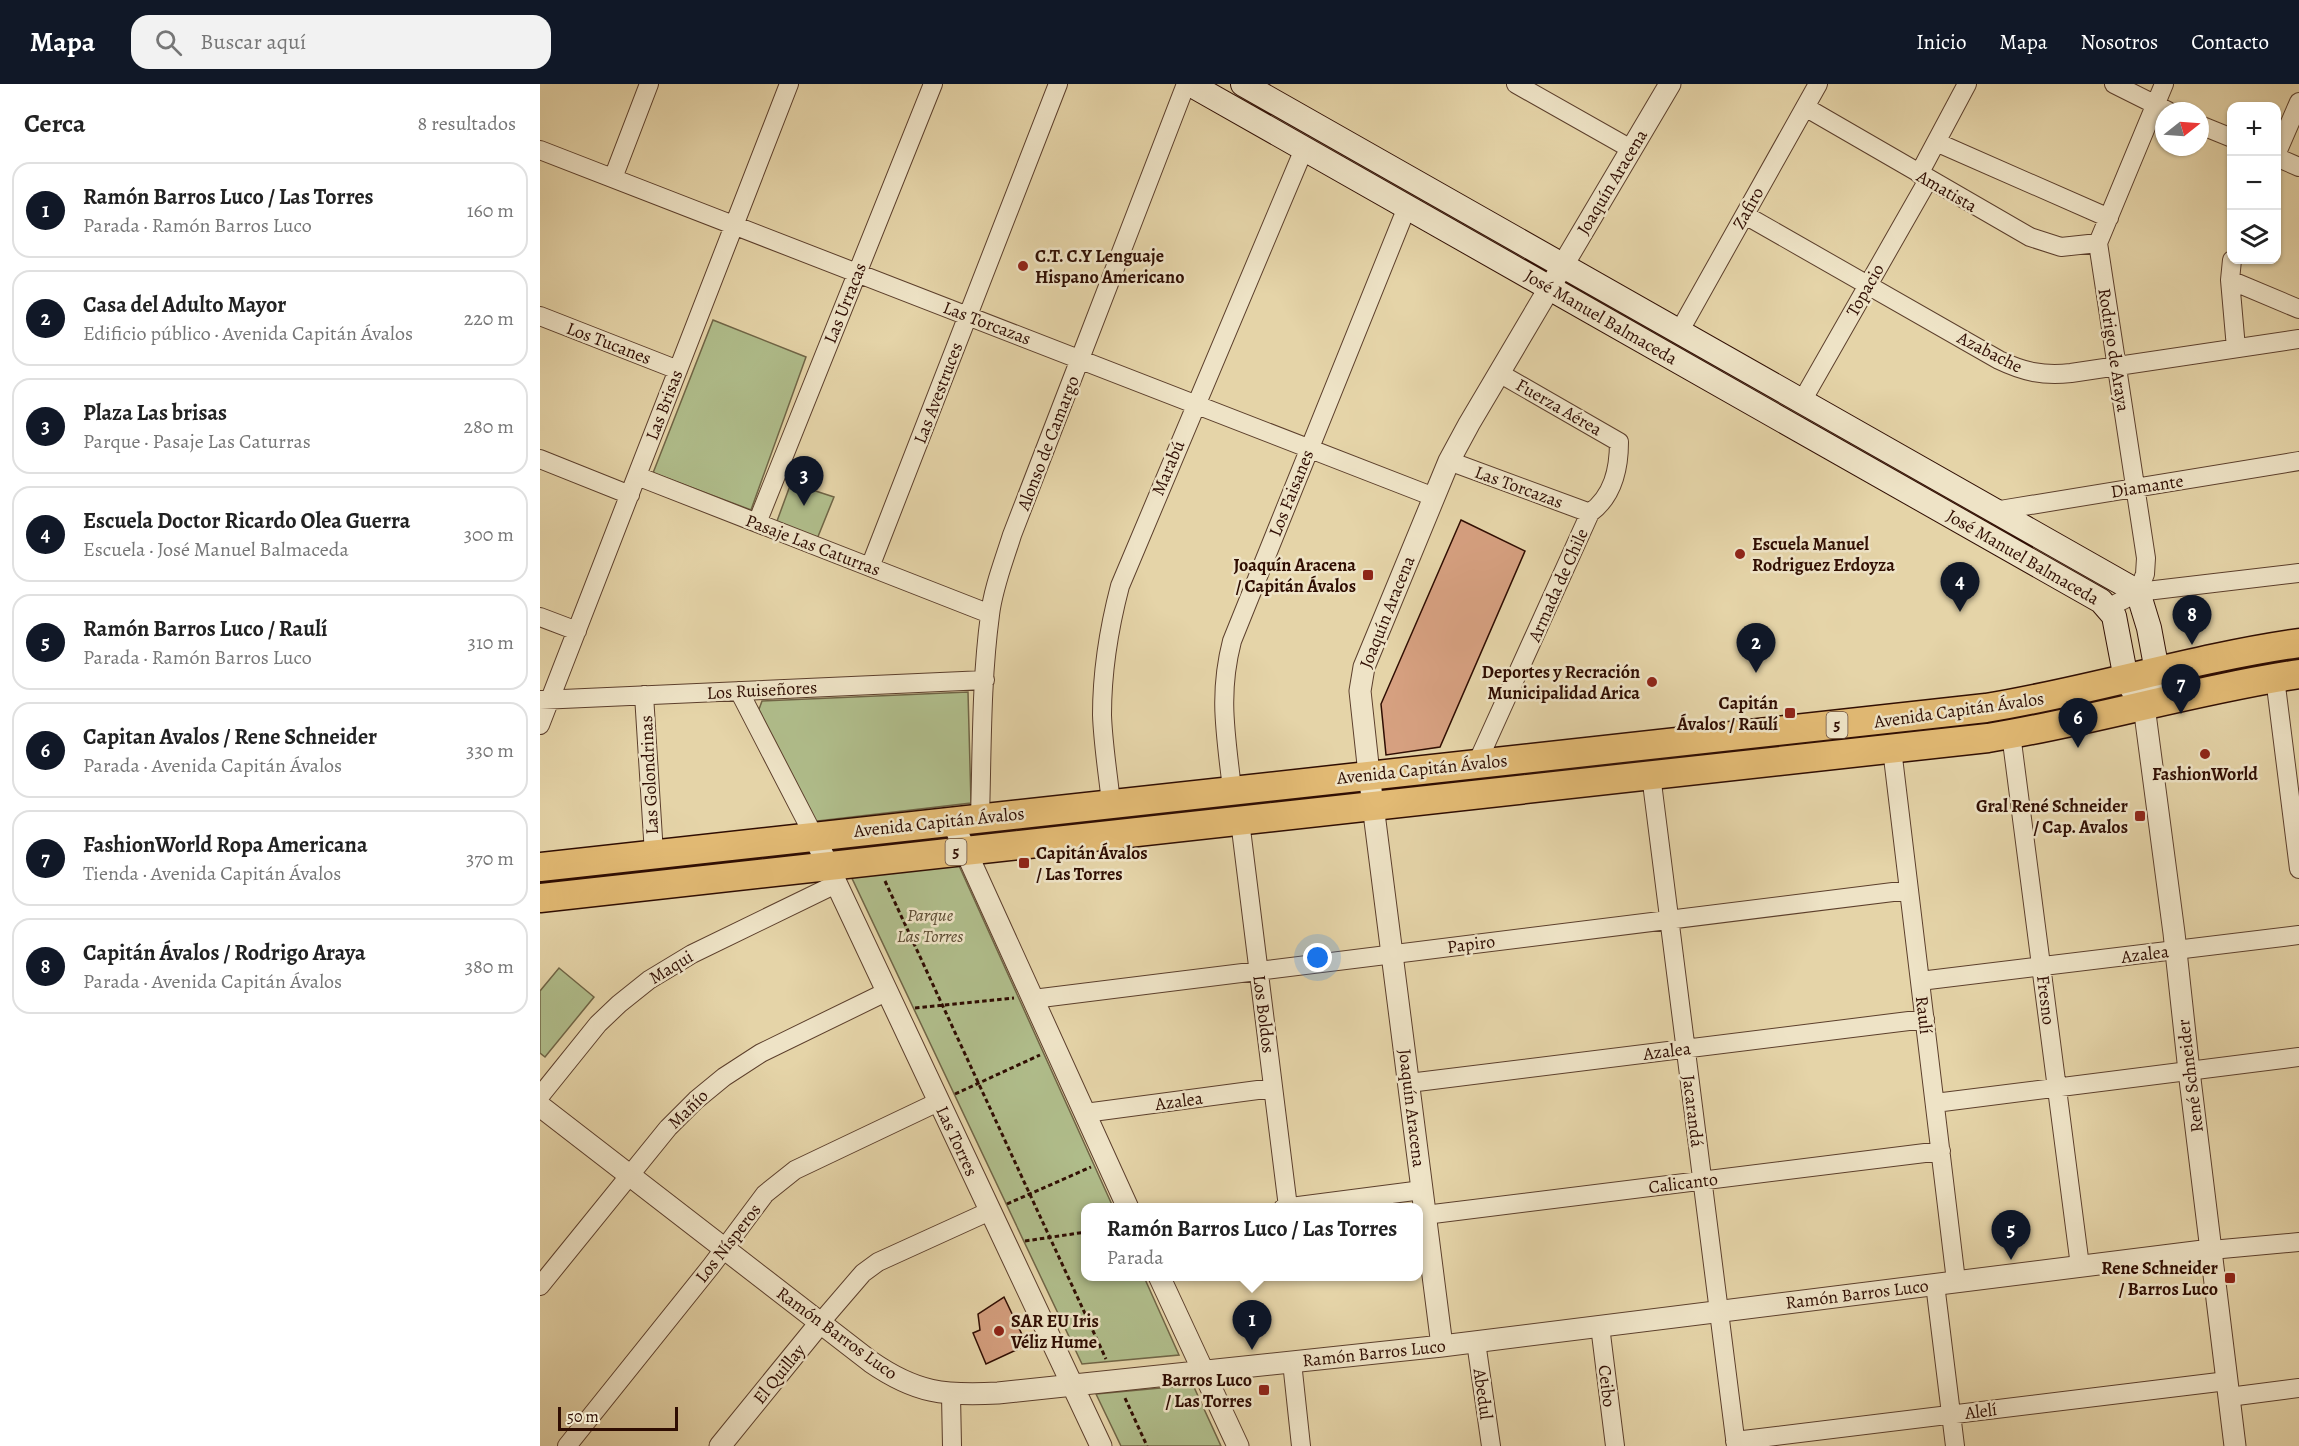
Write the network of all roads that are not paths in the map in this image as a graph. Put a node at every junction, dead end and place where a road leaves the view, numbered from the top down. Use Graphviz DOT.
graph roads {
  1 [pos="649,84"];
  2 [pos="789,84"];
  3 [pos="933,84"];
  4 [pos="1058,84"];
  5 [pos="1188,84"];
  6 [pos="1243,84"];
  7 [pos="1516,84"];
  8 [pos="1670,84"];
  9 [pos="1816,84"];
  10 [pos="1967,84"];
  11 [pos="2114,84"];
  12 [pos="2164,84"];
  13 [pos="2162,102"];
  14 [pos="2299,102"];
  15 [pos="2155,104"];
  16 [pos="1805,107"];
  17 [pos="2155,123"];
  18 [pos="2209,128"];
  19 [pos="2227,136"];
  20 [pos="1936,142"];
  21 [pos="2281,146"];
  22 [pos="1304,149"];
  23 [pos="1631,149"];
  24 [pos="540,150"];
  25 [pos="2281,158"];
  26 [pos="2299,167"];
  27 [pos="1924,177"];
  28 [pos="613,178"];
  29 [pos="1407,207"];
  30 [pos="1745,215"];
  31 [pos="2109,218"];
  32 [pos="734,225"];
  33 [pos="2098,243"];
  34 [pos="2232,264"];
  35 [pos="1563,265"];
  36 [pos="857,273"];
  37 [pos="2230,280"];
  38 [pos="1868,285"];
  39 [pos="1549,288"];
  40 [pos="2299,309"];
  41 [pos="540,316"];
  42 [pos="968,316"];
  43 [pos="1679,332"];
  44 [pos="2299,339"];
  45 [pos="2236,348"];
  46 [pos="1080,359"];
  47 [pos="2117,366"];
  48 [pos="678,370"];
  49 [pos="1499,373"];
  50 [pos="1802,401"];
  51 [pos="1196,404"];
  52 [pos="1619,442"];
  53 [pos="1309,448"];
  54 [pos="540,459"];
  55 [pos="2299,461"];
  56 [pos="1449,462"];
  57 [pos="637,476"];
  58 [pos="2135,488"];
  59 [pos="630,495"];
  60 [pos="1434,497"];
  61 [pos="1995,510"];
  62 [pos="1590,513"];
  63 [pos="756,523"];
  64 [pos="870,567"];
  65 [pos="2299,573"];
  66 [pos="2138,592"];
  67 [pos="2108,608"];
  68 [pos="990,614"];
  69 [pos="540,617"];
  70 [pos="577,631"];
  71 [pos="2299,643"];
  72 [pos="2157,671"];
  73 [pos="2287,676"];
  74 [pos="2126,679"];
  75 [pos="984,680"];
  76 [pos="739,691"];
  77 [pos="644,695"];
  78 [pos="545,700"];
  79 [pos="2144,706"];
  80 [pos="540,725"];
  81 [pos="2011,734"];
  82 [pos="1892,749"];
  83 [pos="1477,763"];
  84 [pos="1369,774"];
  85 [pos="1651,775"];
  86 [pos="1232,789"];
  87 [pos="1111,803"];
  88 [pos="1373,806"];
  89 [pos="966,819"];
  90 [pos="1240,821"];
  91 [pos="813,836"];
  92 [pos="966,851"];
  93 [pos="654,854"];
  94 [pos="540,867"];
  95 [pos="2299,868"];
  96 [pos="832,875"];
  97 [pos="1909,890"];
  98 [pos="540,898"];
  99 [pos="1669,920"];
  100 [pos="2299,935"];
  101 [pos="2176,950"];
  102 [pos="1392,954"];
  103 [pos="2041,966"];
  104 [pos="1259,971"];
  105 [pos="1920,981"];
  106 [pos="886,992"];
  107 [pos="1024,998"];
  108 [pos="1925,1019"];
  109 [pos="1685,1048"];
  110 [pos="2299,1057"];
  111 [pos="2189,1071"];
  112 [pos="1409,1083"];
  113 [pos="1273,1088"];
  114 [pos="2057,1088"];
  115 [pos="540,1096"];
  116 [pos="947,1098"];
  117 [pos="1935,1103"];
  118 [pos="540,1106"];
  119 [pos="1085,1113"];
  120 [pos="1941,1151"];
  121 [pos="630,1176"];
  122 [pos="1702,1181"];
  123 [pos="1422,1190"];
  124 [pos="1126,1203"];
  125 [pos="1287,1203"];
  126 [pos="1320,1203"];
  127 [pos="998,1208"];
  128 [pos="1425,1215"];
  129 [pos="2299,1242"];
  130 [pos="724,1249"];
  131 [pos="2211,1250"];
  132 [pos="2080,1266"];
  133 [pos="1161,1281"];
  134 [pos="1956,1281"];
  135 [pos="1935,1284"];
  136 [pos="540,1286"];
  137 [pos="1719,1311"];
  138 [pos="820,1323"];
  139 [pos="1600,1326"];
  140 [pos="1476,1342"];
  141 [pos="1442,1346"];
  142 [pos="1292,1362"];
  143 [pos="1202,1371"];
  144 [pos="1071,1385"];
  145 [pos="2299,1388"];
  146 [pos="2228,1389"];
  147 [pos="951,1395"];
  148 [pos="1951,1415"];
  149 [pos="728,1443"];
  150 [pos="1735,1444"];
  151 [pos="567,1446"];
  152 [pos="952,1446"];
  153 [pos="1101,1446"];
  154 [pos="1238,1446"];
  155 [pos="1301,1446"];
  156 [pos="1491,1446"];
  157 [pos="1615,1446"];
  158 [pos="1955,1446"];
  159 [pos="2235,1446"];
  1 -- 28 [label="street"];
  2 -- 32 [label="street, Las Brisas"];
  3 -- 36 [label="street, Las Urracas"];
  4 -- 42 [label="street, Las Avestruces"];
  5 -- 22 [label="main road, José Manuel Balmaceda"];
  5 -- 46 [label="street, Alonso de Camargo"];
  6 -- 35 [label="main road, José Manuel Balmaceda"];
  7 -- 23 [label="street"];
  8 -- 23 [label="street, Joaquín Aracena"];
  9 -- 16 [label="street, Zafiro"];
  10 -- 20 [label="street, Topacio"];
  11 -- 15 [label="street"];
  12 -- 13 [label="street"];
  14 -- 21 [label="street"];
  16 -- 27 [label="street, Amatista"];
  16 -- 30 [label="street, Zafiro"];
  17 -- 31 [label="street"];
  18 -- 19 [label="street"];
  20 -- 27 [label="street, Topacio"];
  20 -- 31 [label="street, Amatista"];
  22 -- 29 [label="main road, José Manuel Balmaceda"];
  22 -- 51 [label="street, Marabú"];
  23 -- 35 [label="street, Joaquín Aracena"];
  24 -- 28 [label="street, Las Torcazas"];
  25 -- 26 [label="street"];
  27 -- 33 [label="street, Amatista"];
  27 -- 38 [label="street, Topacio"];
  28 -- 32 [label="street, Las Torcazas"];
  29 -- 39 [label="main road, José Manuel Balmaceda"];
  29 -- 53 [label="street, Los Faisanes"];
  30 -- 38 [label="street, Azabache"];
  30 -- 43 [label="street, Zafiro"];
  31 -- 33 [label="street"];
  32 -- 36 [label="street, Las Torcazas"];
  32 -- 48 [label="street, Las Brisas"];
  33 -- 47 [label="street, Rodrigo de Araya"];
  34 -- 37 [label="street"];
  35 -- 39 [label="street, Joaquín Aracena"];
  35 -- 43 [label="main road, José Manuel Balmaceda"];
  36 -- 42 [label="street, Las Torcazas"];
  36 -- 63 [label="street, Las Urracas"];
  37 -- 40 [label="street"];
  37 -- 45 [label="street"];
  38 -- 47 [label="street, Azabache"];
  38 -- 50 [label="street, Topacio"];
  39 -- 49 [label="street, Joaquín Aracena"];
  39 -- 67 [label="main road, José Manuel Balmaceda"];
  41 -- 48 [label="street, Los Tucanes"];
  42 -- 46 [label="street, Las Torcazas"];
  42 -- 64 [label="street, Las Avestruces"];
  43 -- 50 [label="main road, José Manuel Balmaceda"];
  44 -- 45 [label="street, Azabache"];
  45 -- 47 [label="street, Azabache"];
  46 -- 51 [label="street, Las Torcazas"];
  46 -- 68 [label="street, Alonso de Camargo"];
  47 -- 58 [label="street, Rodrigo de Araya"];
  48 -- 57 [label="street, Las Brisas"];
  49 -- 52 [label="street, Fuerza Aérea"];
  49 -- 56 [label="street, Joaquín Aracena"];
  50 -- 61 [label="main road, José Manuel Balmaceda"];
  51 -- 53 [label="street, Las Torcazas"];
  51 -- 87 [label="street, Marabú"];
  52 -- 62 [label="street, Armada de Chile"];
  53 -- 60 [label="street, Las Torcazas"];
  53 -- 86 [label="street, Los Faisanes"];
  54 -- 59 [label="street"];
  55 -- 58 [label="street, Diamante"];
  56 -- 60 [label="street, Joaquín Aracena"];
  56 -- 62 [label="street, Las Torcazas"];
  57 -- 59 [label="street, Las Brisas"];
  57 -- 63 [label="street, Pasaje Las Caturras"];
  58 -- 61 [label="street, Diamante"];
  58 -- 66 [label="street, Rodrigo de Araya"];
  59 -- 70 [label="street, Las Brisas"];
  60 -- 84 [label="street, Joaquín Aracena"];
  61 -- 66 [label="main road, José Manuel Balmaceda"];
  62 -- 83 [label="street, Armada de Chile"];
  63 -- 64 [label="street, Pasaje Las Caturras"];
  64 -- 68 [label="street, Pasaje Las Caturras"];
  65 -- 66 [label="street"];
  66 -- 67 [label="street"];
  66 -- 72 [label="main road"];
  67 -- 74 [label="main road, José Manuel Balmaceda"];
  68 -- 75 [label="street, Alonso de Camargo"];
  69 -- 70 [label="street"];
  70 -- 78 [label="street, Las Brisas"];
  71 -- 72 [label="highway, Avenida Capitán Ávalos / 5"];
  72 -- 74 [label="highway, Avenida Capitán Ávalos / 5"];
  72 -- 79 [label="main road"];
  73 -- 79 [label="highway, Avenida Capitán Ávalos / 5"];
  73 -- 95 [label="street"];
  74 -- 79 [label="main road, José Manuel Balmaceda"];
  74 -- 83 [label="highway, Avenida Capitán Ávalos / 5"];
  75 -- 76 [label="street, Los Ruiseñores"];
  75 -- 89 [label="street, Alonso de Camargo"];
  76 -- 77 [label="street, Los Ruiseñores"];
  76 -- 91 [label="street"];
  77 -- 78 [label="street, Los Ruiseñores"];
  77 -- 93 [label="street, Las Golondrinas"];
  78 -- 80 [label="street, Las Brisas"];
  79 -- 81 [label="highway, Avenida Capitán Ávalos / 5"];
  79 -- 101 [label="street, René Schneider"];
  81 -- 82 [label="highway, Avenida Capitán Ávalos / 5"];
  81 -- 103 [label="street, Fresno"];
  82 -- 85 [label="highway, Avenida Capitán Ávalos / 5"];
  82 -- 97 [label="street, Raulí"];
  83 -- 84 [label="highway, Avenida Capitán Ávalos / 5"];
  84 -- 86 [label="highway, Avenida Capitán Ávalos / 5"];
  84 -- 88 [label="street, Joaquín Aracena"];
  85 -- 88 [label="highway, Avenida Capitán Ávalos / 5"];
  85 -- 99 [label="street, Jacarandá"];
  86 -- 87 [label="highway, Avenida Capitán Ávalos / 5"];
  87 -- 89 [label="highway, Avenida Capitán Ávalos / 5"];
  88 -- 90 [label="highway, Avenida Capitán Ávalos / 5"];
  88 -- 102 [label="street, Joaquín Aracena"];
  89 -- 91 [label="highway, Avenida Capitán Ávalos / 5"];
  89 -- 92 [label="street"];
  90 -- 92 [label="highway, Avenida Capitán Ávalos / 5"];
  90 -- 104 [label="street, Los Boldos"];
  91 -- 93 [label="highway, Avenida Capitán Ávalos / 5"];
  91 -- 96 [label="street, Las Torres"];
  92 -- 96 [label="highway, Avenida Capitán Ávalos / 5"];
  92 -- 107 [label="street"];
  93 -- 94 [label="highway, Avenida Capitán Ávalos / 5"];
  96 -- 98 [label="highway, Avenida Capitán Ávalos / 5"];
  96 -- 106 [label="street, Las Torres"];
  96 -- 115 [label="street, Maqui"];
  97 -- 99 [label="street, Papiro"];
  97 -- 105 [label="street, Raulí"];
  99 -- 102 [label="street, Papiro"];
  99 -- 109 [label="street, Jacarandá"];
  100 -- 101 [label="street, Azalea"];
  101 -- 103 [label="street, Azalea"];
  101 -- 111 [label="street, René Schneider"];
  102 -- 104 [label="street, Papiro"];
  102 -- 112 [label="street, Joaquín Aracena"];
  103 -- 105 [label="street, Azalea"];
  103 -- 114 [label="street, Fresno"];
  104 -- 107 [label="street, Papiro"];
  104 -- 113 [label="street, Los Boldos"];
  105 -- 108 [label="street, Raulí"];
  106 -- 116 [label="street, Las Torres"];
  106 -- 121 [label="street, Mañío"];
  107 -- 119 [label="street"];
  108 -- 109 [label="street, Azalea"];
  108 -- 117 [label="street, Raulí"];
  109 -- 112 [label="street, Azalea"];
  109 -- 122 [label="street, Jacarandá"];
  110 -- 111 [label="street"];
  111 -- 114 [label="street"];
  111 -- 131 [label="street, René Schneider"];
  112 -- 123 [label="street, Joaquín Aracena"];
  113 -- 119 [label="street, Azalea"];
  113 -- 125 [label="street, Los Boldos"];
  114 -- 117 [label="street"];
  114 -- 132 [label="street, Fresno"];
  116 -- 127 [label="street, Las Torres"];
  116 -- 130 [label="street, Los Nísperos"];
  117 -- 120 [label="street, Raulí"];
  118 -- 121 [label="street, Ramón Barros Luco"];
  119 -- 124 [label="street"];
  120 -- 122 [label="street, Calicanto"];
  120 -- 134 [label="street, Raulí"];
  121 -- 130 [label="street, Ramón Barros Luco"];
  121 -- 136 [label="street, Mañío"];
  122 -- 128 [label="street, Calicanto"];
  122 -- 137 [label="street, Jacarandá"];
  123 -- 126 [label="street"];
  123 -- 128 [label="street, Joaquín Aracena"];
  127 -- 138 [label="street, El Quillay"];
  127 -- 144 [label="street, Las Torres"];
  128 -- 141 [label="street, Joaquín Aracena"];
  129 -- 131 [label="street, Ramón Barros Luco"];
  130 -- 138 [label="street, Ramón Barros Luco"];
  130 -- 151 [label="street, Los Nísperos"];
  131 -- 132 [label="street, Ramón Barros Luco"];
  131 -- 146 [label="street, René Schneider"];
  132 -- 134 [label="street, Ramón Barros Luco"];
  133 -- 143 [label="street"];
  134 -- 135 [label="street, Ramón Barros Luco"];
  135 -- 137 [label="street, Ramón Barros Luco"];
  135 -- 148 [label="street"];
  137 -- 139 [label="street, Ramón Barros Luco"];
  137 -- 150 [label="street, Jacarandá"];
  138 -- 147 [label="street, Ramón Barros Luco"];
  138 -- 149 [label="street, El Quillay"];
  139 -- 140 [label="street, Ramón Barros Luco"];
  139 -- 157 [label="street, Ceibo"];
  140 -- 141 [label="street, Ramón Barros Luco"];
  140 -- 156 [label="street, Abedul"];
  141 -- 142 [label="street, Ramón Barros Luco"];
  142 -- 143 [label="street, Ramón Barros Luco"];
  142 -- 155 [label="street"];
  143 -- 144 [label="street, Ramón Barros Luco"];
  143 -- 154 [label="street"];
  144 -- 147 [label="street, Ramón Barros Luco"];
  144 -- 153 [label="street, Las Torres"];
  145 -- 146 [label="street, Alelí"];
  146 -- 148 [label="street, Alelí"];
  146 -- 159 [label="street, René Schneider"];
  147 -- 152 [label="street"];
  148 -- 150 [label="street, Alelí"];
  148 -- 158 [label="street"];
}
